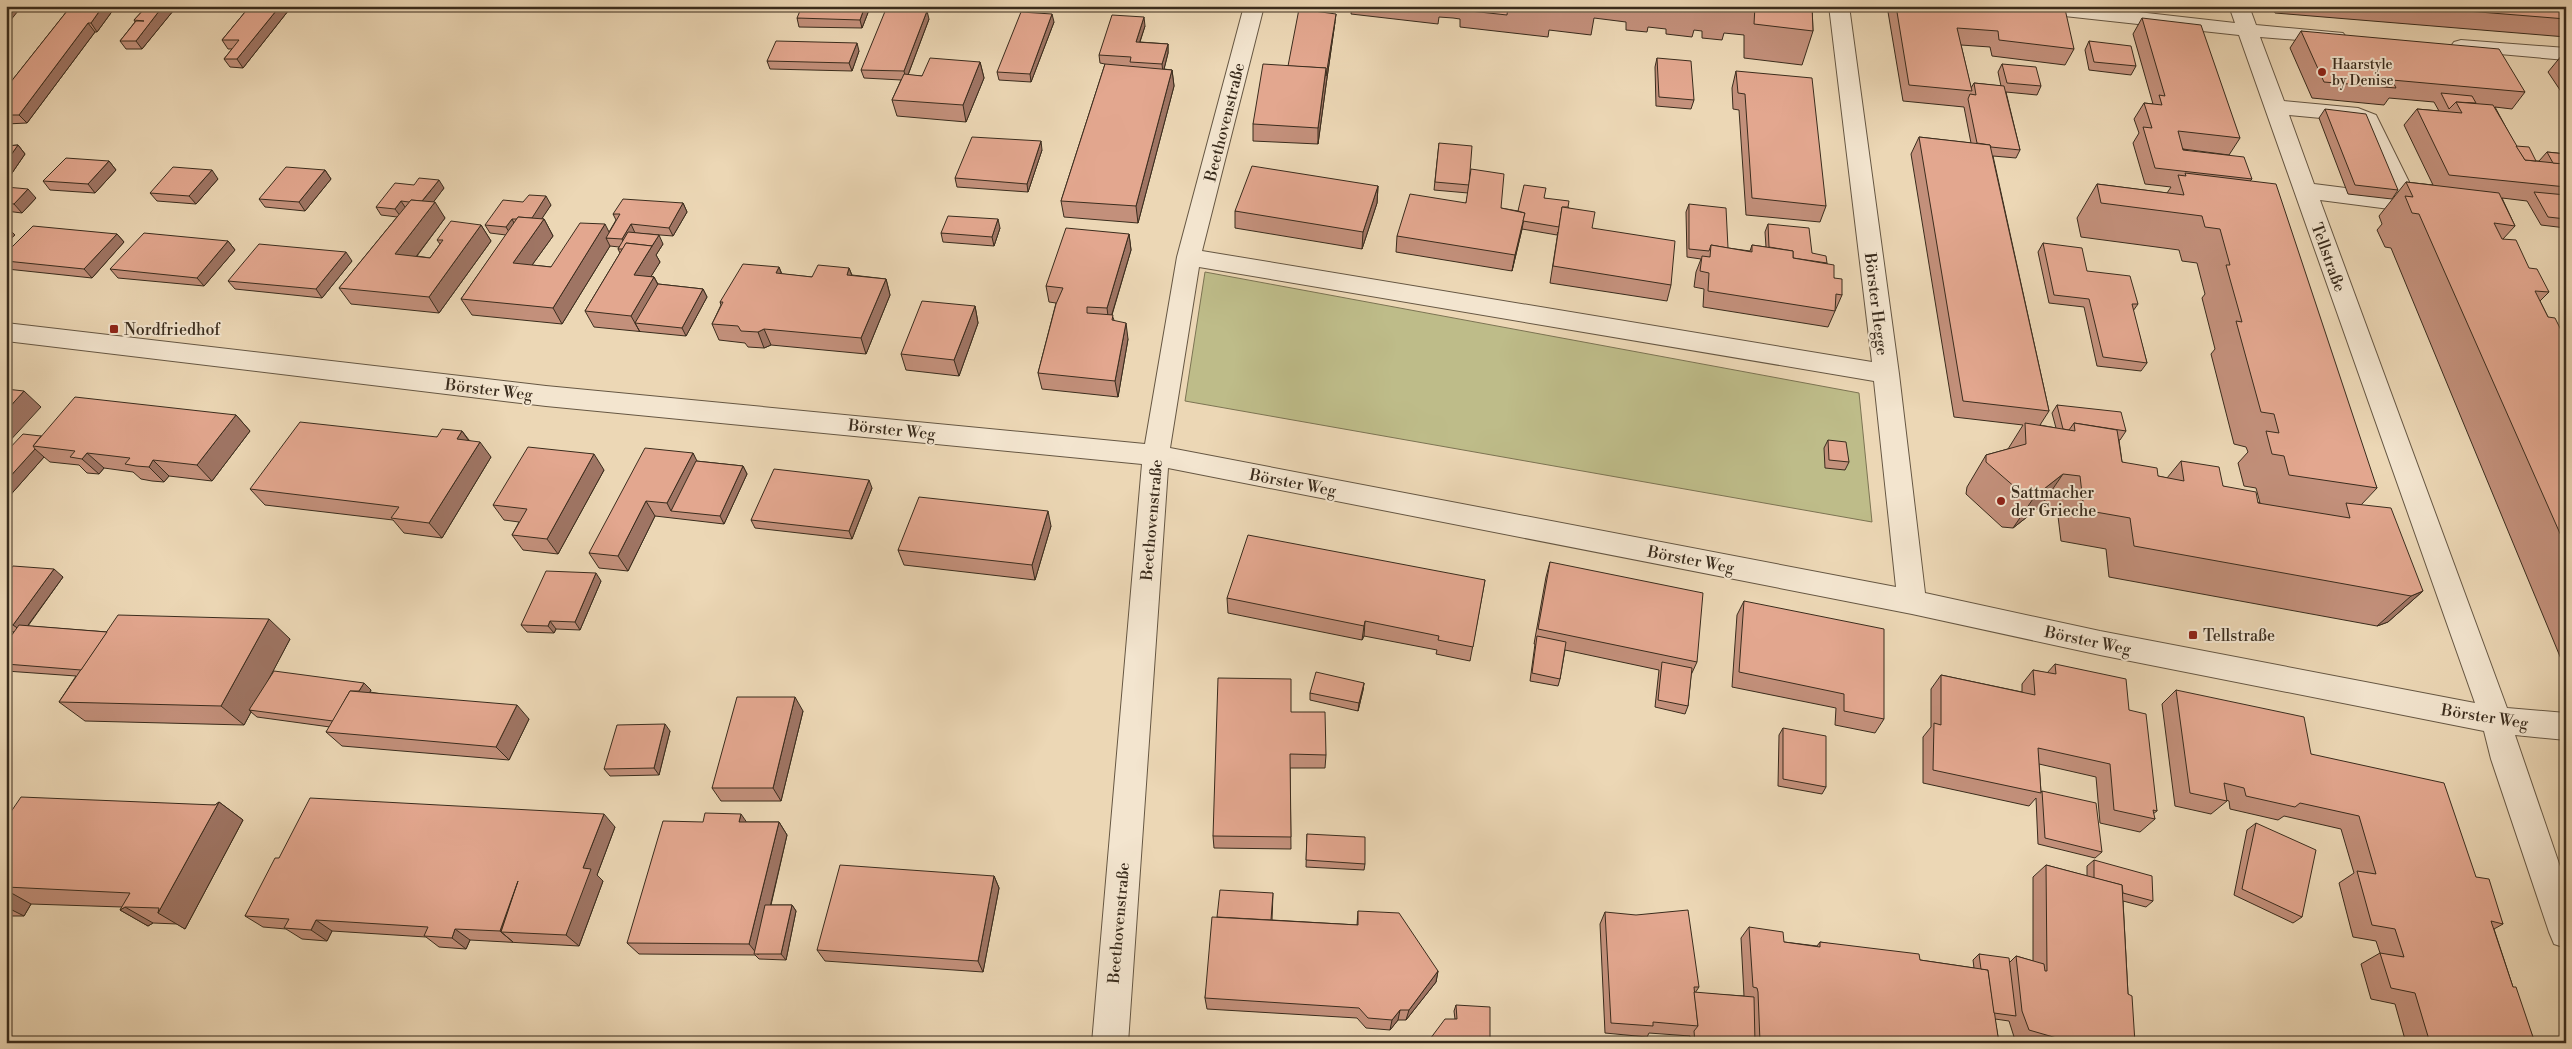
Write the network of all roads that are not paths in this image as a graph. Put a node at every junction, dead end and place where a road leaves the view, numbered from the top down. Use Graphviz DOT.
graph roads {
  1 [pos="1254,6"];
  2 [pos="1839,6"];
  3 [pos="2027,6"];
  4 [pos="2243,18"];
  5 [pos="2357,38"];
  6 [pos="2446,45"];
  7 [pos="2566,54"];
  8 [pos="2275,106"];
  9 [pos="2305,190"];
  10 [pos="1189,257"];
  11 [pos="6,332"];
  12 [pos="1886,374"];
  13 [pos="1156,455"];
  14 [pos="1912,602"];
  15 [pos="2496,720"];
  16 [pos="2566,727"];
  17 [pos="2566,932"];
  18 [pos="1110,1043"];
  1 -- 10 [label="street, Beethovenstraße"];
  2 -- 12 [label="street, Börster Hegge"];
  3 -- 4 [label="street"];
  4 -- 5 [label="street"];
  4 -- 8 [label="street, Tellstraße"];
  6 -- 7 [label="street"];
  8 -- 9 [label="street, Tellstraße"];
  8 -- 9 [label="street"];
  9 -- 15 [label="street, Tellstraße"];
  10 -- 12 [label="street"];
  10 -- 13 [label="street, Beethovenstraße"];
  11 -- 13 [label="street, Börster Weg"];
  12 -- 14 [label="street, Börster Hegge"];
  13 -- 14 [label="street, Börster Weg"];
  13 -- 18 [label="street, Beethovenstraße"];
  14 -- 15 [label="street, Börster Weg"];
  15 -- 16 [label="street, Börster Weg"];
  15 -- 17 [label="street, Tellstraße"];
}
